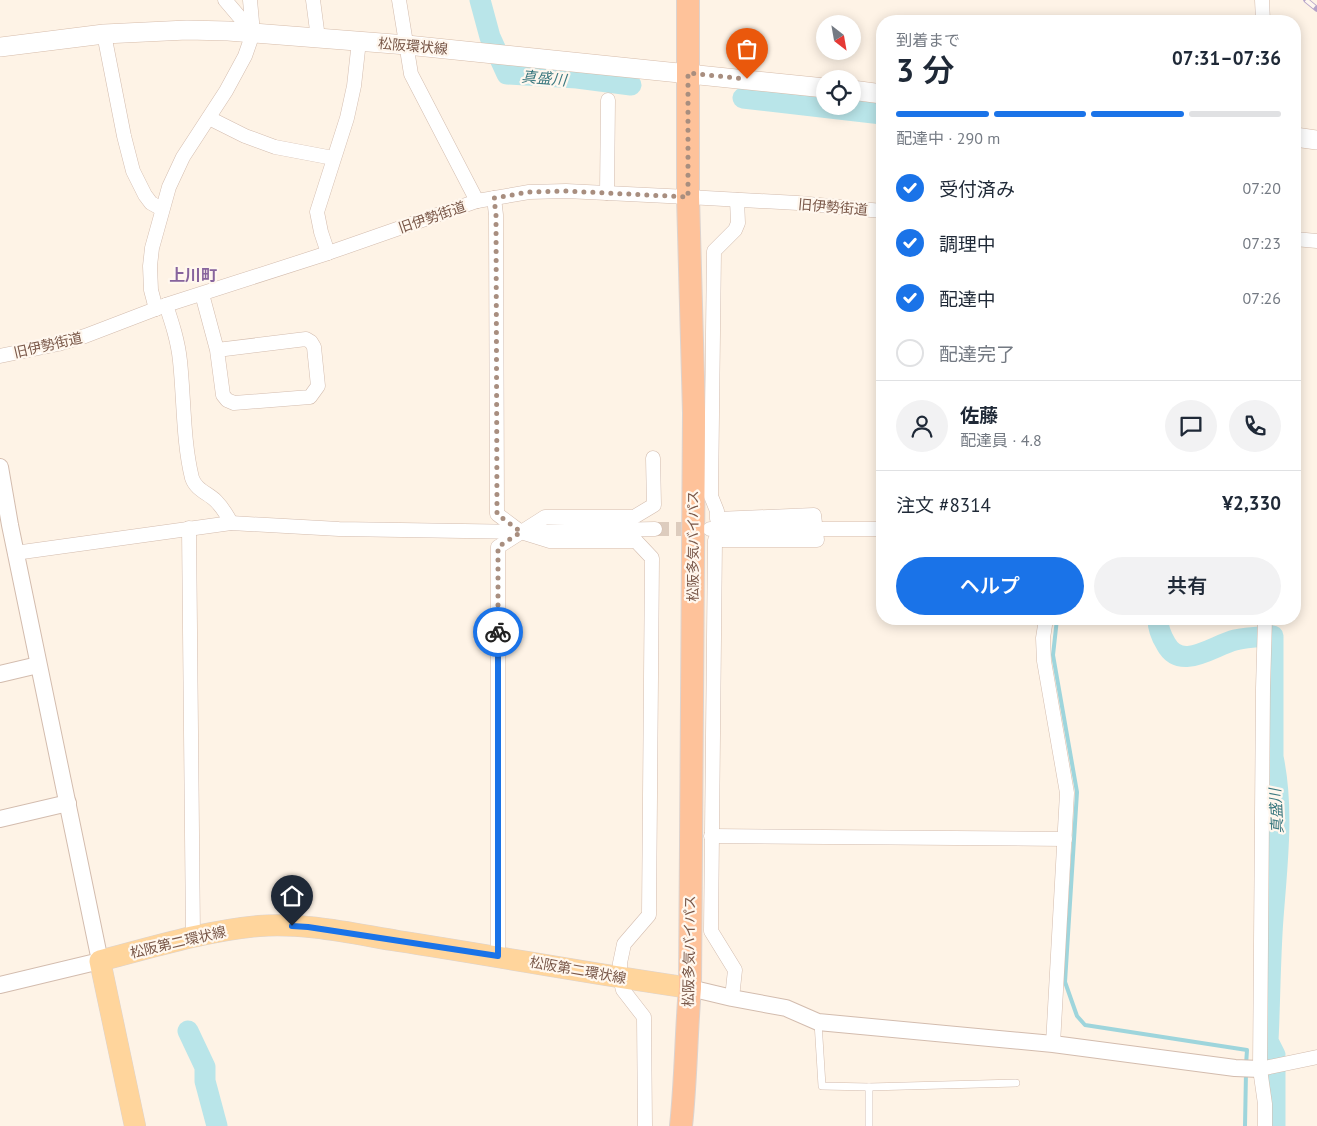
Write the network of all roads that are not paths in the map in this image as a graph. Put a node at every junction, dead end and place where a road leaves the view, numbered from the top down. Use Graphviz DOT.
graph roads {
  1 [pos="225,0"];
  2 [pos="250,0"];
  3 [pos="313,0"];
  4 [pos="399,0"];
  5 [pos="688,0"];
  6 [pos="1262,0"];
  7 [pos="1263,15"];
  8 [pos="253,33"];
  9 [pos="104,34"];
  10 [pos="318,38"];
  11 [pos="359,41"];
  12 [pos="407,45"];
  13 [pos="0,47"];
  14 [pos="688,73"];
  15 [pos="816,87"];
  16 [pos="861,91"];
  17 [pos="876,93"];
  18 [pos="608,100"];
  19 [pos="209,118"];
  20 [pos="1301,138"];
  21 [pos="1317,140"];
  22 [pos="333,158"];
  23 [pos="607,193"];
  24 [pos="688,197"];
  25 [pos="494,198"];
  26 [pos="737,200"];
  27 [pos="477,201"];
  28 [pos="162,209"];
  29 [pos="876,211"];
  30 [pos="1301,240"];
  31 [pos="1317,241"];
  32 [pos="328,253"];
  33 [pos="202,294"];
  34 [pos="161,307"];
  35 [pos="217,350"];
  36 [pos="0,356"];
  37 [pos="653,458"];
  38 [pos="0,467"];
  39 [pos="231,523"];
  40 [pos="5,526"];
  41 [pos="188,528"];
  42 [pos="817,528"];
  43 [pos="655,529"];
  44 [pos="710,529"];
  45 [pos="876,529"];
  46 [pos="521,532"];
  47 [pos="15,552"];
  48 [pos="1045,625"];
  49 [pos="1265,625"];
  50 [pos="38,665"];
  51 [pos="0,674"];
  52 [pos="68,804"];
  53 [pos="0,819"];
  54 [pos="711,836"];
  55 [pos="1065,839"];
  56 [pos="193,936"];
  57 [pos="498,956"];
  58 [pos="100,961"];
  59 [pos="620,978"];
  60 [pos="0,985"];
  61 [pos="690,988"];
  62 [pos="732,998"];
  63 [pos="818,1022"];
  64 [pos="1053,1044"];
  65 [pos="1317,1057"];
  66 [pos="1251,1068"];
  67 [pos="1016,1082"];
  68 [pos="869,1087"];
  69 [pos="135,1126"];
  70 [pos="645,1126"];
  71 [pos="683,1126"];
  72 [pos="869,1126"];
  73 [pos="1265,1126"];
  1 -- 8 [label="street"];
  2 -- 8 [label="street"];
  3 -- 10 [label="street"];
  4 -- 12 [label="street"];
  5 -- 14 [label="highway, 松阪多気バイパス"];
  6 -- 7 [label="street"];
  8 -- 9 [label="main road, 松阪環状線"];
  8 -- 10 [label="main road, 松阪環状線"];
  8 -- 19 [label="street"];
  9 -- 13 [label="main road, 松阪環状線"];
  9 -- 28 [label="street"];
  10 -- 11 [label="main road, 松阪環状線"];
  11 -- 12 [label="main road, 松阪環状線"];
  11 -- 22 [label="street"];
  12 -- 14 [label="main road, 松阪環状線"];
  12 -- 27 [label="street"];
  14 -- 15 [label="main road, 松阪環状線"];
  14 -- 24 [label="highway, 松阪多気バイパス"];
  16 -- 17 [label="main road"];
  18 -- 23 [label="street"];
  19 -- 22 [label="street"];
  19 -- 28 [label="street"];
  20 -- 21 [label="main road"];
  22 -- 32 [label="street"];
  23 -- 24 [label="street, 旧伊勢街道"];
  23 -- 25 [label="street, 旧伊勢街道"];
  24 -- 26 [label="street, 旧伊勢街道"];
  24 -- 61 [label="highway, 松阪多気バイパス"];
  25 -- 27 [label="street, 旧伊勢街道"];
  25 -- 46 [label="street"];
  26 -- 29 [label="street, 旧伊勢街道"];
  26 -- 42 [label="street"];
  27 -- 32 [label="street, 旧伊勢街道"];
  28 -- 34 [label="street"];
  30 -- 31 [label="street"];
  32 -- 33 [label="street, 旧伊勢街道"];
  33 -- 34 [label="street, 旧伊勢街道"];
  33 -- 35 [label="street"];
  34 -- 36 [label="street, 旧伊勢街道"];
  34 -- 39 [label="street"];
  35 -- 35 [label="street"];
  37 -- 46 [label="street"];
  38 -- 40 [label="street"];
  39 -- 41 [label="street"];
  39 -- 46 [label="street"];
  40 -- 47 [label="street"];
  41 -- 47 [label="street"];
  41 -- 56 [label="street"];
  42 -- 44 [label="street"];
  42 -- 45 [label="street"];
  42 -- 54 [label="street"];
  43 -- 46 [label="street"];
  46 -- 57 [label="street"];
  46 -- 59 [label="street"];
  47 -- 50 [label="street"];
  48 -- 55 [label="street"];
  49 -- 66 [label="street"];
  50 -- 51 [label="street"];
  50 -- 52 [label="street"];
  52 -- 53 [label="street"];
  52 -- 58 [label="street"];
  54 -- 55 [label="street"];
  54 -- 62 [label="street"];
  55 -- 64 [label="street"];
  56 -- 57 [label="main road, 松阪第二環状線"];
  56 -- 58 [label="main road, 松阪第二環状線"];
  57 -- 59 [label="main road, 松阪第二環状線"];
  58 -- 60 [label="street"];
  58 -- 69 [label="main road"];
  59 -- 61 [label="main road, 松阪第二環状線"];
  59 -- 70 [label="street"];
  61 -- 62 [label="street"];
  61 -- 71 [label="highway, 松阪多気バイパス"];
  62 -- 63 [label="street"];
  63 -- 64 [label="street"];
  63 -- 68 [label="lane"];
  64 -- 66 [label="street"];
  65 -- 66 [label="street"];
  66 -- 73 [label="street"];
  67 -- 68 [label="lane"];
  68 -- 72 [label="lane"];
}
